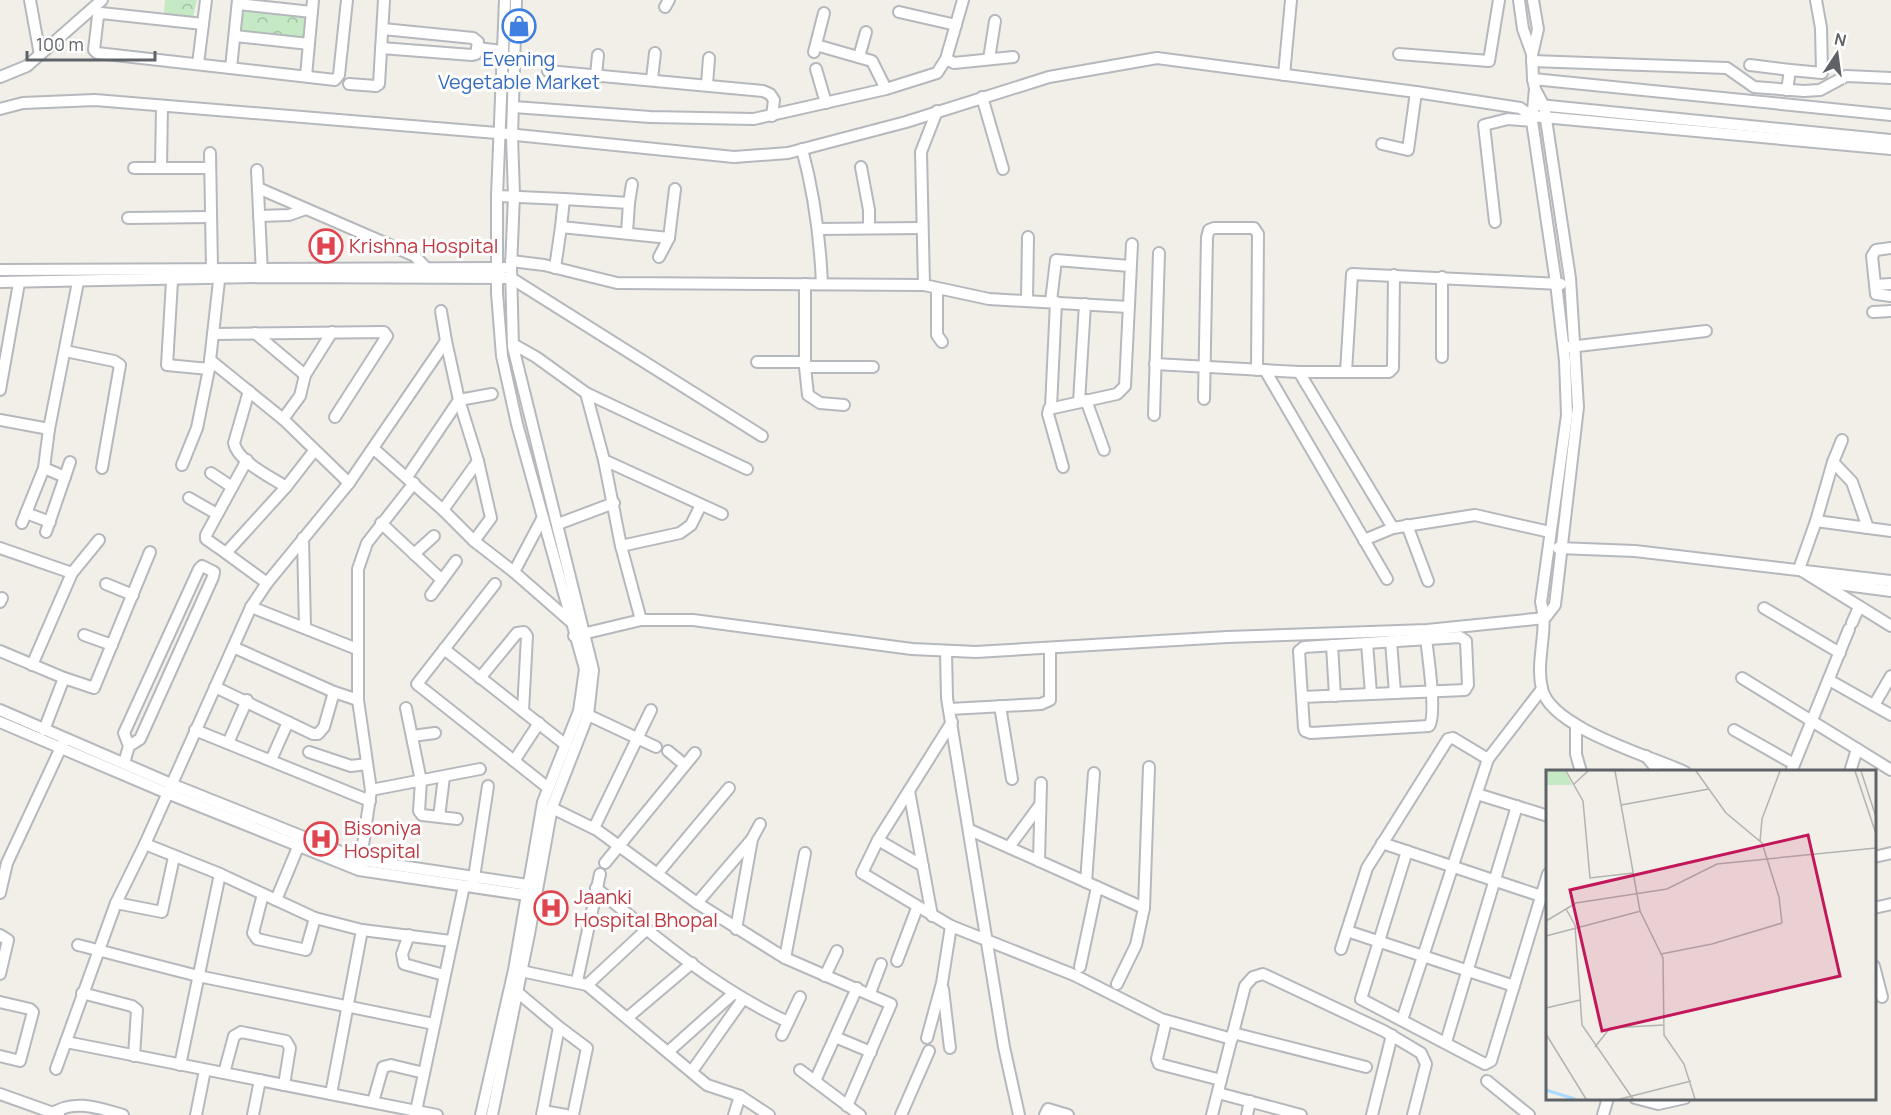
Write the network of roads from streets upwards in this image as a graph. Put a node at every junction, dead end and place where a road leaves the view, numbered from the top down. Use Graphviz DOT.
graph roads {
  1 [pos="30,0"];
  2 [pos="102,0"];
  3 [pos="206,0"];
  4 [pos="313,0"];
  5 [pos="347,0"];
  6 [pos="384,0"];
  7 [pos="505,0"];
  8 [pos="516,0"];
  9 [pos="963,0"];
  10 [pos="1292,0"];
  11 [pos="1499,0"];
  12 [pos="1512,0"];
  13 [pos="1519,0"];
  14 [pos="1533,0"];
  15 [pos="1816,0"];
  16 [pos="238,2"];
  17 [pos="312,12"];
  18 [pos="824,12"];
  19 [pos="899,12"];
  20 [pos="995,21"];
  21 [pos="203,24"];
  22 [pos="956,24"];
  23 [pos="382,29"];
  24 [pos="866,32"];
  25 [pos="235,36"];
  26 [pos="309,44"];
  27 [pos="381,48"];
  28 [pos="478,48"];
  29 [pos="501,51"];
  30 [pos="655,54"];
  31 [pos="1399,54"];
  32 [pos="40,55"];
  33 [pos="598,55"];
  34 [pos="859,57"];
  35 [pos="1013,57"];
  36 [pos="709,58"];
  37 [pos="1532,58"];
  38 [pos="946,59"];
  39 [pos="988,59"];
  40 [pos="198,64"];
  41 [pos="1750,65"];
  42 [pos="231,68"];
  43 [pos="816,69"];
  44 [pos="1285,70"];
  45 [pos="1790,70"];
  46 [pos="548,71"];
  47 [pos="596,75"];
  48 [pos="306,76"];
  49 [pos="0,77"];
  50 [pos="1891,78"];
  51 [pos="652,79"];
  52 [pos="349,84"];
  53 [pos="707,84"];
  54 [pos="1534,84"];
  55 [pos="886,89"];
  56 [pos="1784,89"];
  57 [pos="1416,92"];
  58 [pos="982,97"];
  59 [pos="826,103"];
  60 [pos="1780,104"];
  61 [pos="162,105"];
  62 [pos="514,107"];
  63 [pos="0,109"];
  64 [pos="938,111"];
  65 [pos="1545,112"];
  66 [pos="1520,114"];
  67 [pos="1532,114"];
  68 [pos="1891,115"];
  69 [pos="772,116"];
  70 [pos="1681,125"];
  71 [pos="497,133"];
  72 [pos="512,136"];
  73 [pos="1891,140"];
  74 [pos="1382,144"];
  75 [pos="802,149"];
  76 [pos="1891,149"];
  77 [pos="210,153"];
  78 [pos="861,167"];
  79 [pos="134,168"];
  80 [pos="161,168"];
  81 [pos="210,168"];
  82 [pos="1003,169"];
  83 [pos="257,170"];
  84 [pos="632,184"];
  85 [pos="258,188"];
  86 [pos="675,189"];
  87 [pos="514,195"];
  88 [pos="497,196"];
  89 [pos="564,199"];
  90 [pos="629,204"];
  91 [pos="306,209"];
  92 [pos="259,216"];
  93 [pos="211,217"];
  94 [pos="128,218"];
  95 [pos="1495,222"];
  96 [pos="561,227"];
  97 [pos="818,228"];
  98 [pos="869,228"];
  99 [pos="922,228"];
  100 [pos="627,233"];
  101 [pos="1028,237"];
  102 [pos="669,238"];
  103 [pos="1132,244"];
  104 [pos="1891,248"];
  105 [pos="1159,253"];
  106 [pos="659,257"];
  107 [pos="1130,266"];
  108 [pos="426,268"];
  109 [pos="555,268"];
  110 [pos="511,269"];
  111 [pos="0,270"];
  112 [pos="218,272"];
  113 [pos="262,272"];
  114 [pos="496,273"];
  115 [pos="1394,275"];
  116 [pos="1442,277"];
  117 [pos="172,281"];
  118 [pos="0,282"];
  119 [pos="78,282"];
  120 [pos="19,283"];
  121 [pos="1556,283"];
  122 [pos="805,284"];
  123 [pos="822,284"];
  124 [pos="1570,284"];
  125 [pos="1891,284"];
  126 [pos="924,285"];
  127 [pos="1875,285"];
  128 [pos="937,290"];
  129 [pos="1891,296"];
  130 [pos="1027,300"];
  131 [pos="1054,302"];
  132 [pos="1085,304"];
  133 [pos="1128,307"];
  134 [pos="441,311"];
  135 [pos="1891,311"];
  136 [pos="1873,312"];
  137 [pos="1706,331"];
  138 [pos="333,332"];
  139 [pos="255,333"];
  140 [pos="213,334"];
  141 [pos="446,341"];
  142 [pos="942,342"];
  143 [pos="513,344"];
  144 [pos="1575,346"];
  145 [pos="1563,347"];
  146 [pos="64,351"];
  147 [pos="1442,357"];
  148 [pos="757,362"];
  149 [pos="209,364"];
  150 [pos="1155,364"];
  151 [pos="805,365"];
  152 [pos="873,367"];
  153 [pos="1206,367"];
  154 [pos="1261,370"];
  155 [pos="1299,372"];
  156 [pos="1346,372"];
  157 [pos="305,375"];
  158 [pos="0,390"];
  159 [pos="249,391"];
  160 [pos="586,393"];
  161 [pos="492,394"];
  162 [pos="1204,399"];
  163 [pos="459,400"];
  164 [pos="1082,401"];
  165 [pos="844,405"];
  166 [pos="1051,407"];
  167 [pos="1154,415"];
  168 [pos="335,417"];
  169 [pos="283,419"];
  170 [pos="0,420"];
  171 [pos="50,429"];
  172 [pos="762,436"];
  173 [pos="1842,440"];
  174 [pos="374,449"];
  175 [pos="1104,450"];
  176 [pos="314,451"];
  177 [pos="247,460"];
  178 [pos="604,460"];
  179 [pos="478,461"];
  180 [pos="70,462"];
  181 [pos="1833,462"];
  182 [pos="182,465"];
  183 [pos="1064,467"];
  184 [pos="44,468"];
  185 [pos="102,468"];
  186 [pos="747,470"];
  187 [pos="211,473"];
  188 [pos="64,477"];
  189 [pos="410,480"];
  190 [pos="349,483"];
  191 [pos="232,487"];
  192 [pos="286,487"];
  193 [pos="189,498"];
  194 [pos="614,503"];
  195 [pos="701,505"];
  196 [pos="443,510"];
  197 [pos="217,514"];
  198 [pos="722,514"];
  199 [pos="542,519"];
  200 [pos="1815,521"];
  201 [pos="381,523"];
  202 [pos="558,524"];
  203 [pos="1407,525"];
  204 [pos="1393,528"];
  205 [pos="1868,528"];
  206 [pos="1891,531"];
  207 [pos="1550,532"];
  208 [pos="434,536"];
  209 [pos="303,538"];
  210 [pos="99,540"];
  211 [pos="1364,540"];
  212 [pos="474,541"];
  213 [pos="621,546"];
  214 [pos="1549,547"];
  215 [pos="0,548"];
  216 [pos="1563,549"];
  217 [pos="150,552"];
  218 [pos="226,553"];
  219 [pos="414,554"];
  220 [pos="456,561"];
  221 [pos="1798,569"];
  222 [pos="514,572"];
  223 [pos="72,573"];
  224 [pos="442,579"];
  225 [pos="1387,579"];
  226 [pos="1428,581"];
  227 [pos="1820,581"];
  228 [pos="1891,581"];
  229 [pos="106,584"];
  230 [pos="267,584"];
  231 [pos="495,584"];
  232 [pos="1891,591"];
  233 [pos="133,595"];
  234 [pos="431,595"];
  235 [pos="251,607"];
  236 [pos="1859,607"];
  237 [pos="1764,608"];
  238 [pos="1545,618"];
  239 [pos="641,620"];
  240 [pos="570,622"];
  241 [pos="172,626"];
  242 [pos="1891,626"];
  243 [pos="304,628"];
  244 [pos="188,634"];
  245 [pos="580,634"];
  246 [pos="84,635"];
  247 [pos="1384,638"];
  248 [pos="1426,639"];
  249 [pos="1367,643"];
  250 [pos="112,645"];
  251 [pos="1332,645"];
  252 [pos="232,647"];
  253 [pos="444,648"];
  254 [pos="1050,648"];
  255 [pos="357,649"];
  256 [pos="0,651"];
  257 [pos="946,651"];
  258 [pos="1840,653"];
  259 [pos="32,665"];
  260 [pos="1891,676"];
  261 [pos="64,678"];
  262 [pos="480,678"];
  263 [pos="1742,678"];
  264 [pos="1829,680"];
  265 [pos="419,686"];
  266 [pos="215,687"];
  267 [pos="1542,689"];
  268 [pos="334,692"];
  269 [pos="1431,692"];
  270 [pos="1395,693"];
  271 [pos="1371,694"];
  272 [pos="412,696"];
  273 [pos="1335,696"];
  274 [pos="1302,697"];
  275 [pos="247,700"];
  276 [pos="358,700"];
  277 [pos="1874,705"];
  278 [pos="1000,706"];
  279 [pos="406,708"];
  280 [pos="950,709"];
  281 [pos="0,710"];
  282 [pos="651,710"];
  283 [pos="523,711"];
  284 [pos="588,715"];
  285 [pos="1891,715"];
  286 [pos="1812,721"];
  287 [pos="0,722"];
  288 [pos="288,722"];
  289 [pos="952,722"];
  290 [pos="538,723"];
  291 [pos="1576,726"];
  292 [pos="44,730"];
  293 [pos="195,730"];
  294 [pos="1734,730"];
  295 [pos="435,733"];
  296 [pos="412,736"];
  297 [pos="638,738"];
  298 [pos="63,743"];
  299 [pos="228,743"];
  300 [pos="566,745"];
  301 [pos="129,746"];
  302 [pos="656,747"];
  303 [pos="1857,749"];
  304 [pos="668,751"];
  305 [pos="309,752"];
  306 [pos="695,753"];
  307 [pos="1645,754"];
  308 [pos="1488,759"];
  309 [pos="271,760"];
  310 [pos="514,761"];
  311 [pos="124,763"];
  312 [pos="368,764"];
  313 [pos="685,765"];
  314 [pos="1149,767"];
  315 [pos="1793,768"];
  316 [pos="480,769"];
  317 [pos="1581,770"];
  318 [pos="1658,770"];
  319 [pos="1683,770"];
  320 [pos="1850,770"];
  321 [pos="1891,770"];
  322 [pos="1094,773"];
  323 [pos="444,777"];
  324 [pos="1012,779"];
  325 [pos="421,781"];
  326 [pos="1041,783"];
  327 [pos="488,786"];
  328 [pos="547,788"];
  329 [pos="729,788"];
  330 [pos="169,789"];
  331 [pos="909,791"];
  332 [pos="1477,794"];
  333 [pos="370,795"];
  334 [pos="1040,804"];
  335 [pos="1517,806"];
  336 [pos="552,808"];
  337 [pos="1546,815"];
  338 [pos="439,817"];
  339 [pos="456,819"];
  340 [pos="760,824"];
  341 [pos="594,828"];
  342 [pos="970,830"];
  343 [pos="752,839"];
  344 [pos="878,840"];
  345 [pos="300,842"];
  346 [pos="1382,843"];
  347 [pos="145,844"];
  348 [pos="620,846"];
  349 [pos="1009,847"];
  350 [pos="1407,852"];
  351 [pos="805,853"];
  352 [pos="1891,853"];
  353 [pos="174,857"];
  354 [pos="1876,857"];
  355 [pos="1039,861"];
  356 [pos="605,863"];
  357 [pos="360,865"];
  358 [pos="923,866"];
  359 [pos="1453,867"];
  360 [pos="220,874"];
  361 [pos="600,874"];
  362 [pos="657,874"];
  363 [pos="1495,880"];
  364 [pos="1546,880"];
  365 [pos="1086,882"];
  366 [pos="470,883"];
  367 [pos="1097,887"];
  368 [pos="596,888"];
  369 [pos="533,891"];
  370 [pos="0,893"];
  371 [pos="263,894"];
  372 [pos="1541,896"];
  373 [pos="276,900"];
  374 [pos="116,903"];
  375 [pos="697,903"];
  376 [pos="1891,904"];
  377 [pos="917,908"];
  378 [pos="1144,908"];
  379 [pos="1876,908"];
  380 [pos="932,916"];
  381 [pos="315,918"];
  382 [pos="951,926"];
  383 [pos="736,929"];
  384 [pos="362,930"];
  385 [pos="646,930"];
  386 [pos="1347,931"];
  387 [pos="0,935"];
  388 [pos="409,935"];
  389 [pos="987,940"];
  390 [pos="452,941"];
  391 [pos="1379,942"];
  392 [pos="78,945"];
  393 [pos="1341,949"];
  394 [pos="97,951"];
  395 [pos="837,951"];
  396 [pos="1423,956"];
  397 [pos="785,958"];
  398 [pos="897,961"];
  399 [pos="692,963"];
  400 [pos="881,964"];
  401 [pos="1080,967"];
  402 [pos="1468,970"];
  403 [pos="1876,970"];
  404 [pos="521,971"];
  405 [pos="0,974"];
  406 [pos="198,975"];
  407 [pos="444,975"];
  408 [pos="825,976"];
  409 [pos="582,983"];
  410 [pos="942,983"];
  411 [pos="1117,984"];
  412 [pos="1514,986"];
  413 [pos="857,988"];
  414 [pos="516,991"];
  415 [pos="82,993"];
  416 [pos="870,993"];
  417 [pos="738,996"];
  418 [pos="1882,996"];
  419 [pos="800,997"];
  420 [pos="0,1002"];
  421 [pos="348,1007"];
  422 [pos="627,1018"];
  423 [pos="1402,1020"];
  424 [pos="1166,1021"];
  425 [pos="788,1022"];
  426 [pos="434,1024"];
  427 [pos="559,1027"];
  428 [pos="782,1035"];
  429 [pos="1392,1035"];
  430 [pos="835,1036"];
  431 [pos="1233,1036"];
  432 [pos="927,1038"];
  433 [pos="66,1042"];
  434 [pos="1446,1042"];
  435 [pos="950,1048"];
  436 [pos="929,1051"];
  437 [pos="669,1052"];
  438 [pos="871,1052"];
  439 [pos="0,1056"];
  440 [pos="134,1056"];
  441 [pos="180,1065"];
  442 [pos="1366,1067"];
  443 [pos="56,1069"];
  444 [pos="205,1070"];
  445 [pos="800,1070"];
  446 [pos="692,1071"];
  447 [pos="224,1073"];
  448 [pos="424,1073"];
  449 [pos="260,1080"];
  450 [pos="1221,1080"];
  451 [pos="815,1081"];
  452 [pos="1487,1081"];
  453 [pos="284,1085"];
  454 [pos="1218,1093"];
  455 [pos="0,1094"];
  456 [pos="331,1094"];
  457 [pos="740,1096"];
  458 [pos="1607,1100"];
  459 [pos="1643,1100"];
  460 [pos="1676,1100"];
  461 [pos="1250,1101"];
  462 [pos="373,1102"];
  463 [pos="847,1106"];
  464 [pos="416,1111"];
  465 [pos="542,1113"];
  466 [pos="55,1114"];
  467 [pos="123,1115"];
  468 [pos="196,1115"];
  469 [pos="253,1115"];
  470 [pos="437,1115"];
  471 [pos="481,1115"];
  472 [pos="492,1115"];
  473 [pos="566,1115"];
  474 [pos="573,1115"];
  475 [pos="735,1115"];
  476 [pos="769,1115"];
  477 [pos="860,1115"];
  478 [pos="901,1115"];
  479 [pos="1019,1115"];
  480 [pos="1044,1115"];
  481 [pos="1068,1115"];
  482 [pos="1212,1115"];
  483 [pos="1247,1115"];
  484 [pos="1299,1115"];
  485 [pos="1372,1115"];
  486 [pos="1413,1115"];
  487 [pos="1528,1115"];
  488 [pos="1603,1115"];
  1 -- 32 [label="street"];
  2 -- 32 [label="street"];
  3 -- 21 [label="street"];
  4 -- 17 [label="street"];
  5 -- 48 [label="street"];
  6 -- 23 [label="street"];
  7 -- 29 [label="street"];
  8 -- 62 [label="street"];
  9 -- 22 [label="street"];
  10 -- 44 [label="street"];
  11 -- 31 [label="street"];
  12 -- 13 [label="street"];
  13 -- 37 [label="street"];
  14 -- 37 [label="street"];
  15 -- 45 [label="street"];
  16 -- 17 [label="street"];
  16 -- 25 [label="street"];
  17 -- 26 [label="street"];
  18 -- 34 [label="street"];
  19 -- 22 [label="street"];
  20 -- 39 [label="street"];
  21 -- 40 [label="street"];
  21 -- 40 [label="street"];
  22 -- 38 [label="street"];
  23 -- 27 [label="street"];
  23 -- 28 [label="street"];
  24 -- 34 [label="street"];
  25 -- 26 [label="street"];
  25 -- 42 [label="street"];
  26 -- 48 [label="street"];
  27 -- 28 [label="street"];
  27 -- 52 [label="street"];
  28 -- 29 [label="street"];
  29 -- 71 [label="street"];
  30 -- 51 [label="street"];
  32 -- 49 [label="street"];
  33 -- 47 [label="street"];
  34 -- 55 [label="street"];
  35 -- 39 [label="street"];
  36 -- 53 [label="street"];
  37 -- 54 [label="street"];
  37 -- 56 [label="street"];
  38 -- 39 [label="street"];
  38 -- 55 [label="street"];
  40 -- 42 [label="street"];
  41 -- 45 [label="street"];
  42 -- 48 [label="street"];
  43 -- 59 [label="street"];
  44 -- 57 [label="street"];
  44 -- 58 [label="street"];
  45 -- 56 [label="street"];
  46 -- 47 [label="street"];
  47 -- 51 [label="street"];
  50 -- 56 [label="street"];
  51 -- 53 [label="street"];
  53 -- 69 [label="street"];
  54 -- 60 [label="street"];
  54 -- 65 [label="street"];
  54 -- 67 [label="street"];
  55 -- 59 [label="street"];
  56 -- 60 [label="street"];
  57 -- 66 [label="street"];
  57 -- 74 [label="street"];
  58 -- 64 [label="street"];
  58 -- 82 [label="street"];
  59 -- 69 [label="street"];
  60 -- 68 [label="street"];
  61 -- 63 [label="street"];
  61 -- 71 [label="street"];
  61 -- 80 [label="street"];
  62 -- 69 [label="street"];
  62 -- 72 [label="street"];
  64 -- 75 [label="street"];
  64 -- 99 [label="street"];
  65 -- 67 [label="street"];
  65 -- 70 [label="street"];
  65 -- 124 [label="street"];
  66 -- 67 [label="street"];
  66 -- 67 [label="street"];
  66 -- 95 [label="street"];
  67 -- 121 [label="street"];
  70 -- 73 [label="street"];
  70 -- 76 [label="street"];
  71 -- 72 [label="street"];
  71 -- 88 [label="street"];
  72 -- 75 [label="street"];
  72 -- 87 [label="street"];
  75 -- 97 [label="street"];
  77 -- 81 [label="street"];
  78 -- 98 [label="street"];
  79 -- 80 [label="street"];
  80 -- 81 [label="street"];
  81 -- 93 [label="street"];
  83 -- 85 [label="street"];
  84 -- 90 [label="street"];
  85 -- 91 [label="street"];
  85 -- 92 [label="street"];
  86 -- 102 [label="street"];
  87 -- 88 [label="street"];
  87 -- 89 [label="street"];
  87 -- 110 [label="street"];
  88 -- 114 [label="street"];
  89 -- 90 [label="street"];
  89 -- 96 [label="street"];
  90 -- 100 [label="street"];
  91 -- 92 [label="street"];
  91 -- 108 [label="street"];
  92 -- 113 [label="street"];
  93 -- 94 [label="street"];
  93 -- 112 [label="street"];
  96 -- 100 [label="street"];
  96 -- 109 [label="street"];
  97 -- 98 [label="street"];
  97 -- 123 [label="street"];
  98 -- 99 [label="street"];
  99 -- 126 [label="street"];
  100 -- 102 [label="street"];
  101 -- 130 [label="street"];
  102 -- 106 [label="street"];
  103 -- 107 [label="street"];
  104 -- 127 [label="street"];
  105 -- 150 [label="street"];
  107 -- 131 [label="street"];
  107 -- 133 [label="street"];
  108 -- 113 [label="street"];
  108 -- 114 [label="street"];
  109 -- 110 [label="street"];
  109 -- 122 [label="street"];
  110 -- 114 [label="street"];
  110 -- 143 [label="street"];
  110 -- 172 [label="street"];
  111 -- 112 [label="street"];
  112 -- 113 [label="street"];
  112 -- 117 [label="street"];
  112 -- 140 [label="street"];
  113 -- 114 [label="street"];
  114 -- 199 [label="street"];
  115 -- 116 [label="street"];
  115 -- 156 [label="street"];
  115 -- 156 [label="street"];
  116 -- 121 [label="street"];
  116 -- 147 [label="street"];
  117 -- 119 [label="street"];
  117 -- 149 [label="street"];
  118 -- 120 [label="street"];
  119 -- 120 [label="street"];
  119 -- 146 [label="street"];
  120 -- 158 [label="street"];
  121 -- 124 [label="street"];
  121 -- 145 [label="street"];
  122 -- 123 [label="street"];
  122 -- 151 [label="street"];
  123 -- 126 [label="street"];
  124 -- 144 [label="street"];
  125 -- 127 [label="street"];
  126 -- 128 [label="street"];
  127 -- 129 [label="street"];
  128 -- 130 [label="street"];
  128 -- 142 [label="street"];
  130 -- 131 [label="street"];
  131 -- 132 [label="street"];
  131 -- 166 [label="street"];
  132 -- 133 [label="street"];
  132 -- 164 [label="street"];
  133 -- 164 [label="street"];
  134 -- 141 [label="street"];
  135 -- 136 [label="street"];
  137 -- 144 [label="street"];
  138 -- 139 [label="street"];
  138 -- 157 [label="street"];
  138 -- 168 [label="street"];
  139 -- 140 [label="street"];
  139 -- 157 [label="street"];
  140 -- 149 [label="street"];
  141 -- 163 [label="street"];
  141 -- 174 [label="street"];
  143 -- 160 [label="street"];
  143 -- 202 [label="street"];
  144 -- 145 [label="street"];
  144 -- 216 [label="street"];
  145 -- 207 [label="street"];
  146 -- 171 [label="street"];
  146 -- 185 [label="street"];
  148 -- 151 [label="street"];
  149 -- 159 [label="street"];
  149 -- 182 [label="street"];
  150 -- 153 [label="street"];
  150 -- 167 [label="street"];
  151 -- 152 [label="street"];
  151 -- 165 [label="street"];
  153 -- 154 [label="street"];
  153 -- 154 [label="street"];
  153 -- 162 [label="street"];
  154 -- 155 [label="street"];
  154 -- 211 [label="street"];
  155 -- 156 [label="street"];
  155 -- 204 [label="street"];
  157 -- 169 [label="street"];
  159 -- 169 [label="street"];
  159 -- 177 [label="street"];
  160 -- 178 [label="street"];
  160 -- 186 [label="street"];
  161 -- 163 [label="street"];
  163 -- 179 [label="street"];
  163 -- 189 [label="street"];
  164 -- 166 [label="street"];
  164 -- 175 [label="street"];
  166 -- 183 [label="street"];
  169 -- 176 [label="street"];
  170 -- 171 [label="street"];
  171 -- 184 [label="street"];
  173 -- 181 [label="street"];
  174 -- 189 [label="street"];
  174 -- 190 [label="street"];
  176 -- 190 [label="street"];
  176 -- 192 [label="street"];
  177 -- 191 [label="street"];
  177 -- 192 [label="street"];
  178 -- 194 [label="street"];
  178 -- 195 [label="street"];
  179 -- 196 [label="street"];
  179 -- 212 [label="street"];
  180 -- 188 [label="street"];
  181 -- 200 [label="street"];
  181 -- 205 [label="street"];
  184 -- 188 [label="street"];
  184 -- 188 [label="street"];
  187 -- 191 [label="street"];
  189 -- 196 [label="street"];
  189 -- 201 [label="street"];
  190 -- 209 [label="street"];
  191 -- 197 [label="street"];
  192 -- 218 [label="street"];
  193 -- 197 [label="street"];
  194 -- 202 [label="street"];
  194 -- 213 [label="street"];
  195 -- 198 [label="street"];
  195 -- 213 [label="street"];
  196 -- 212 [label="street"];
  197 -- 218 [label="street"];
  199 -- 222 [label="street"];
  199 -- 240 [label="street"];
  200 -- 205 [label="street"];
  200 -- 221 [label="street"];
  201 -- 219 [label="street"];
  201 -- 255 [label="street"];
  202 -- 245 [label="street"];
  203 -- 204 [label="street"];
  203 -- 207 [label="street"];
  203 -- 226 [label="street"];
  204 -- 211 [label="street"];
  205 -- 206 [label="street"];
  207 -- 214 [label="street"];
  208 -- 219 [label="street"];
  209 -- 230 [label="street"];
  209 -- 243 [label="street"];
  210 -- 223 [label="street"];
  211 -- 225 [label="street"];
  212 -- 222 [label="street"];
  213 -- 239 [label="street"];
  214 -- 216 [label="street"];
  214 -- 238 [label="street"];
  215 -- 223 [label="street"];
  216 -- 221 [label="street"];
  216 -- 238 [label="street"];
  217 -- 233 [label="street"];
  218 -- 230 [label="street"];
  219 -- 224 [label="street"];
  220 -- 224 [label="street"];
  221 -- 227 [label="street"];
  221 -- 228 [label="street"];
  222 -- 240 [label="street"];
  223 -- 259 [label="street"];
  224 -- 234 [label="street"];
  227 -- 232 [label="street"];
  227 -- 236 [label="street"];
  229 -- 233 [label="street"];
  230 -- 235 [label="street"];
  231 -- 253 [label="street"];
  233 -- 250 [label="street"];
  235 -- 243 [label="street"];
  235 -- 252 [label="street"];
  236 -- 242 [label="street"];
  236 -- 258 [label="street"];
  237 -- 258 [label="street"];
  238 -- 247 [label="street"];
  238 -- 267 [label="street"];
  239 -- 245 [label="street"];
  239 -- 257 [label="street"];
  240 -- 245 [label="street"];
  241 -- 244 [label="street"];
  241 -- 244 [label="street"];
  241 -- 301 [label="street"];
  243 -- 255 [label="street"];
  244 -- 301 [label="street"];
  245 -- 284 [label="street"];
  245 -- 300 [label="street"];
  246 -- 250 [label="street"];
  247 -- 248 [label="street"];
  247 -- 249 [label="street"];
  247 -- 254 [label="street"];
  247 -- 270 [label="street"];
  248 -- 269 [label="street"];
  248 -- 269 [label="street"];
  249 -- 251 [label="street"];
  249 -- 271 [label="street"];
  250 -- 261 [label="street"];
  251 -- 273 [label="street"];
  251 -- 274 [label="street"];
  252 -- 266 [label="street"];
  252 -- 268 [label="street"];
  253 -- 262 [label="street"];
  253 -- 265 [label="street"];
  254 -- 257 [label="street"];
  254 -- 278 [label="street"];
  255 -- 276 [label="street"];
  256 -- 259 [label="street"];
  257 -- 280 [label="street"];
  258 -- 264 [label="street"];
  259 -- 261 [label="street"];
  260 -- 277 [label="street"];
  261 -- 292 [label="street"];
  262 -- 283 [label="street"];
  262 -- 283 [label="street"];
  263 -- 286 [label="street"];
  264 -- 277 [label="street"];
  264 -- 286 [label="street"];
  265 -- 272 [label="street"];
  265 -- 310 [label="street"];
  266 -- 275 [label="street"];
  266 -- 293 [label="street"];
  267 -- 291 [label="street"];
  267 -- 308 [label="street"];
  268 -- 276 [label="street"];
  268 -- 288 [label="street"];
  269 -- 270 [label="street"];
  269 -- 274 [label="street"];
  270 -- 271 [label="street"];
  271 -- 273 [label="street"];
  273 -- 274 [label="street"];
  275 -- 288 [label="street"];
  275 -- 299 [label="street"];
  276 -- 312 [label="street"];
  277 -- 285 [label="street"];
  278 -- 280 [label="street"];
  278 -- 324 [label="street"];
  279 -- 296 [label="street"];
  280 -- 289 [label="street"];
  281 -- 292 [label="street"];
  282 -- 297 [label="street"];
  283 -- 290 [label="street"];
  284 -- 297 [label="street"];
  284 -- 336 [label="street"];
  286 -- 303 [label="street"];
  286 -- 315 [label="street"];
  287 -- 298 [label="street"];
  288 -- 309 [label="street"];
  289 -- 331 [label="street"];
  289 -- 342 [label="street"];
  290 -- 300 [label="street"];
  290 -- 310 [label="street"];
  291 -- 307 [label="street"];
  291 -- 317 [label="street"];
  292 -- 298 [label="street"];
  293 -- 299 [label="street"];
  293 -- 330 [label="street"];
  294 -- 315 [label="street"];
  295 -- 296 [label="street"];
  296 -- 325 [label="street"];
  297 -- 302 [label="street"];
  297 -- 341 [label="street"];
  298 -- 311 [label="street"];
  298 -- 330 [label="street"];
  298 -- 370 [label="street"];
  299 -- 309 [label="street"];
  300 -- 328 [label="street"];
  301 -- 311 [label="street"];
  303 -- 320 [label="street"];
  303 -- 321 [label="street"];
  304 -- 313 [label="street"];
  305 -- 312 [label="street"];
  306 -- 313 [label="street"];
  307 -- 318 [label="street"];
  307 -- 319 [label="street"];
  308 -- 332 [label="street"];
  308 -- 346 [label="street"];
  309 -- 333 [label="street"];
  310 -- 328 [label="street"];
  311 -- 330 [label="street"];
  312 -- 333 [label="street"];
  313 -- 348 [label="street"];
  314 -- 378 [label="street"];
  316 -- 323 [label="street"];
  322 -- 365 [label="street"];
  323 -- 325 [label="street"];
  323 -- 338 [label="street"];
  325 -- 333 [label="street"];
  325 -- 338 [label="street"];
  326 -- 334 [label="street"];
  327 -- 366 [label="street"];
  328 -- 369 [label="street"];
  329 -- 362 [label="street"];
  330 -- 345 [label="street"];
  330 -- 347 [label="street"];
  331 -- 344 [label="street"];
  331 -- 358 [label="street"];
  332 -- 335 [label="street"];
  332 -- 359 [label="street"];
  333 -- 357 [label="street"];
  334 -- 349 [label="street"];
  334 -- 355 [label="street"];
  335 -- 337 [label="street"];
  335 -- 363 [label="street"];
  336 -- 341 [label="street"];
  336 -- 369 [label="street"];
  338 -- 339 [label="street"];
  340 -- 343 [label="street"];
  341 -- 348 [label="street"];
  342 -- 349 [label="street"];
  342 -- 389 [label="street"];
  343 -- 375 [label="street"];
  343 -- 383 [label="street"];
  344 -- 358 [label="street"];
  344 -- 377 [label="street"];
  345 -- 357 [label="street"];
  345 -- 373 [label="street"];
  346 -- 350 [label="street"];
  346 -- 386 [label="street"];
  347 -- 353 [label="street"];
  347 -- 374 [label="street"];
  348 -- 356 [label="street"];
  348 -- 362 [label="street"];
  349 -- 355 [label="street"];
  350 -- 359 [label="street"];
  350 -- 391 [label="street"];
  351 -- 397 [label="street"];
  352 -- 354 [label="street"];
  353 -- 360 [label="street"];
  353 -- 374 [label="street"];
  355 -- 365 [label="street"];
  357 -- 366 [label="street"];
  358 -- 380 [label="street"];
  359 -- 363 [label="street"];
  359 -- 396 [label="street"];
  360 -- 371 [label="street"];
  360 -- 406 [label="street"];
  361 -- 368 [label="street"];
  362 -- 375 [label="street"];
  363 -- 372 [label="street"];
  363 -- 402 [label="street"];
  364 -- 372 [label="street"];
  365 -- 367 [label="street"];
  366 -- 369 [label="street"];
  366 -- 390 [label="street"];
  367 -- 378 [label="street"];
  367 -- 401 [label="street"];
  368 -- 385 [label="street"];
  368 -- 409 [label="street"];
  369 -- 404 [label="street"];
  369 -- 471 [label="street"];
  371 -- 373 [label="street"];
  371 -- 381 [label="street"];
  372 -- 412 [label="street"];
  373 -- 381 [label="street"];
  374 -- 394 [label="street"];
  375 -- 383 [label="street"];
  376 -- 379 [label="street"];
  377 -- 380 [label="street"];
  377 -- 398 [label="street"];
  378 -- 411 [label="street"];
  380 -- 382 [label="street"];
  381 -- 384 [label="street"];
  382 -- 389 [label="street"];
  382 -- 410 [label="street"];
  383 -- 397 [label="street"];
  384 -- 388 [label="street"];
  384 -- 421 [label="street"];
  385 -- 399 [label="street"];
  385 -- 409 [label="street"];
  386 -- 391 [label="street"];
  386 -- 393 [label="street"];
  387 -- 405 [label="street"];
  388 -- 390 [label="street"];
  388 -- 407 [label="street"];
  389 -- 424 [label="street"];
  389 -- 479 [label="street"];
  390 -- 407 [label="street"];
  391 -- 396 [label="street"];
  391 -- 423 [label="street"];
  392 -- 394 [label="street"];
  394 -- 406 [label="street"];
  394 -- 415 [label="street"];
  395 -- 408 [label="street"];
  396 -- 402 [label="street"];
  396 -- 423 [label="street"];
  397 -- 408 [label="street"];
  399 -- 417 [label="street"];
  399 -- 422 [label="street"];
  400 -- 416 [label="street"];
  402 -- 412 [label="street"];
  402 -- 434 [label="street"];
  403 -- 418 [label="street"];
  404 -- 409 [label="street"];
  404 -- 414 [label="street"];
  406 -- 421 [label="street"];
  406 -- 441 [label="street"];
  407 -- 426 [label="street"];
  408 -- 413 [label="street"];
  409 -- 422 [label="street"];
  410 -- 432 [label="street"];
  410 -- 435 [label="street"];
  412 -- 434 [label="street"];
  413 -- 416 [label="street"];
  413 -- 430 [label="street"];
  414 -- 427 [label="street"];
  414 -- 472 [label="street"];
  415 -- 433 [label="street"];
  415 -- 440 [label="street"];
  416 -- 438 [label="street"];
  417 -- 425 [label="street"];
  417 -- 437 [label="street"];
  417 -- 446 [label="street"];
  419 -- 425 [label="street"];
  420 -- 439 [label="street"];
  421 -- 426 [label="street"];
  421 -- 456 [label="street"];
  422 -- 437 [label="street"];
  423 -- 434 [label="street"];
  424 -- 431 [label="street"];
  424 -- 450 [label="street"];
  425 -- 428 [label="street"];
  426 -- 448 [label="street"];
  427 -- 465 [label="street"];
  427 -- 474 [label="street"];
  429 -- 431 [label="street"];
  429 -- 485 [label="street"];
  429 -- 486 [label="street"];
  430 -- 438 [label="street"];
  430 -- 451 [label="street"];
  431 -- 442 [label="street"];
  431 -- 450 [label="street"];
  433 -- 440 [label="street"];
  433 -- 443 [label="street"];
  436 -- 478 [label="street"];
  437 -- 446 [label="street"];
  438 -- 463 [label="street"];
  440 -- 441 [label="street"];
  441 -- 444 [label="street"];
  444 -- 447 [label="street"];
  444 -- 468 [label="street"];
  445 -- 451 [label="street"];
  446 -- 457 [label="street"];
  447 -- 449 [label="street"];
  447 -- 453 [label="street"];
  448 -- 462 [label="street"];
  448 -- 464 [label="street"];
  449 -- 453 [label="street"];
  449 -- 469 [label="street"];
  450 -- 454 [label="street"];
  451 -- 463 [label="street"];
  452 -- 487 [label="street"];
  453 -- 456 [label="street"];
  454 -- 461 [label="street"];
  454 -- 482 [label="street"];
  455 -- 466 [label="street"];
  456 -- 462 [label="street"];
  457 -- 475 [label="street"];
  457 -- 476 [label="street"];
  458 -- 488 [label="street"];
  459 -- 460 [label="street"];
  461 -- 483 [label="street"];
  461 -- 484 [label="street"];
  462 -- 464 [label="street"];
  463 -- 477 [label="street"];
  464 -- 470 [label="street"];
  465 -- 473 [label="street"];
  466 -- 467 [label="street"];
  480 -- 481 [label="street"];
}
